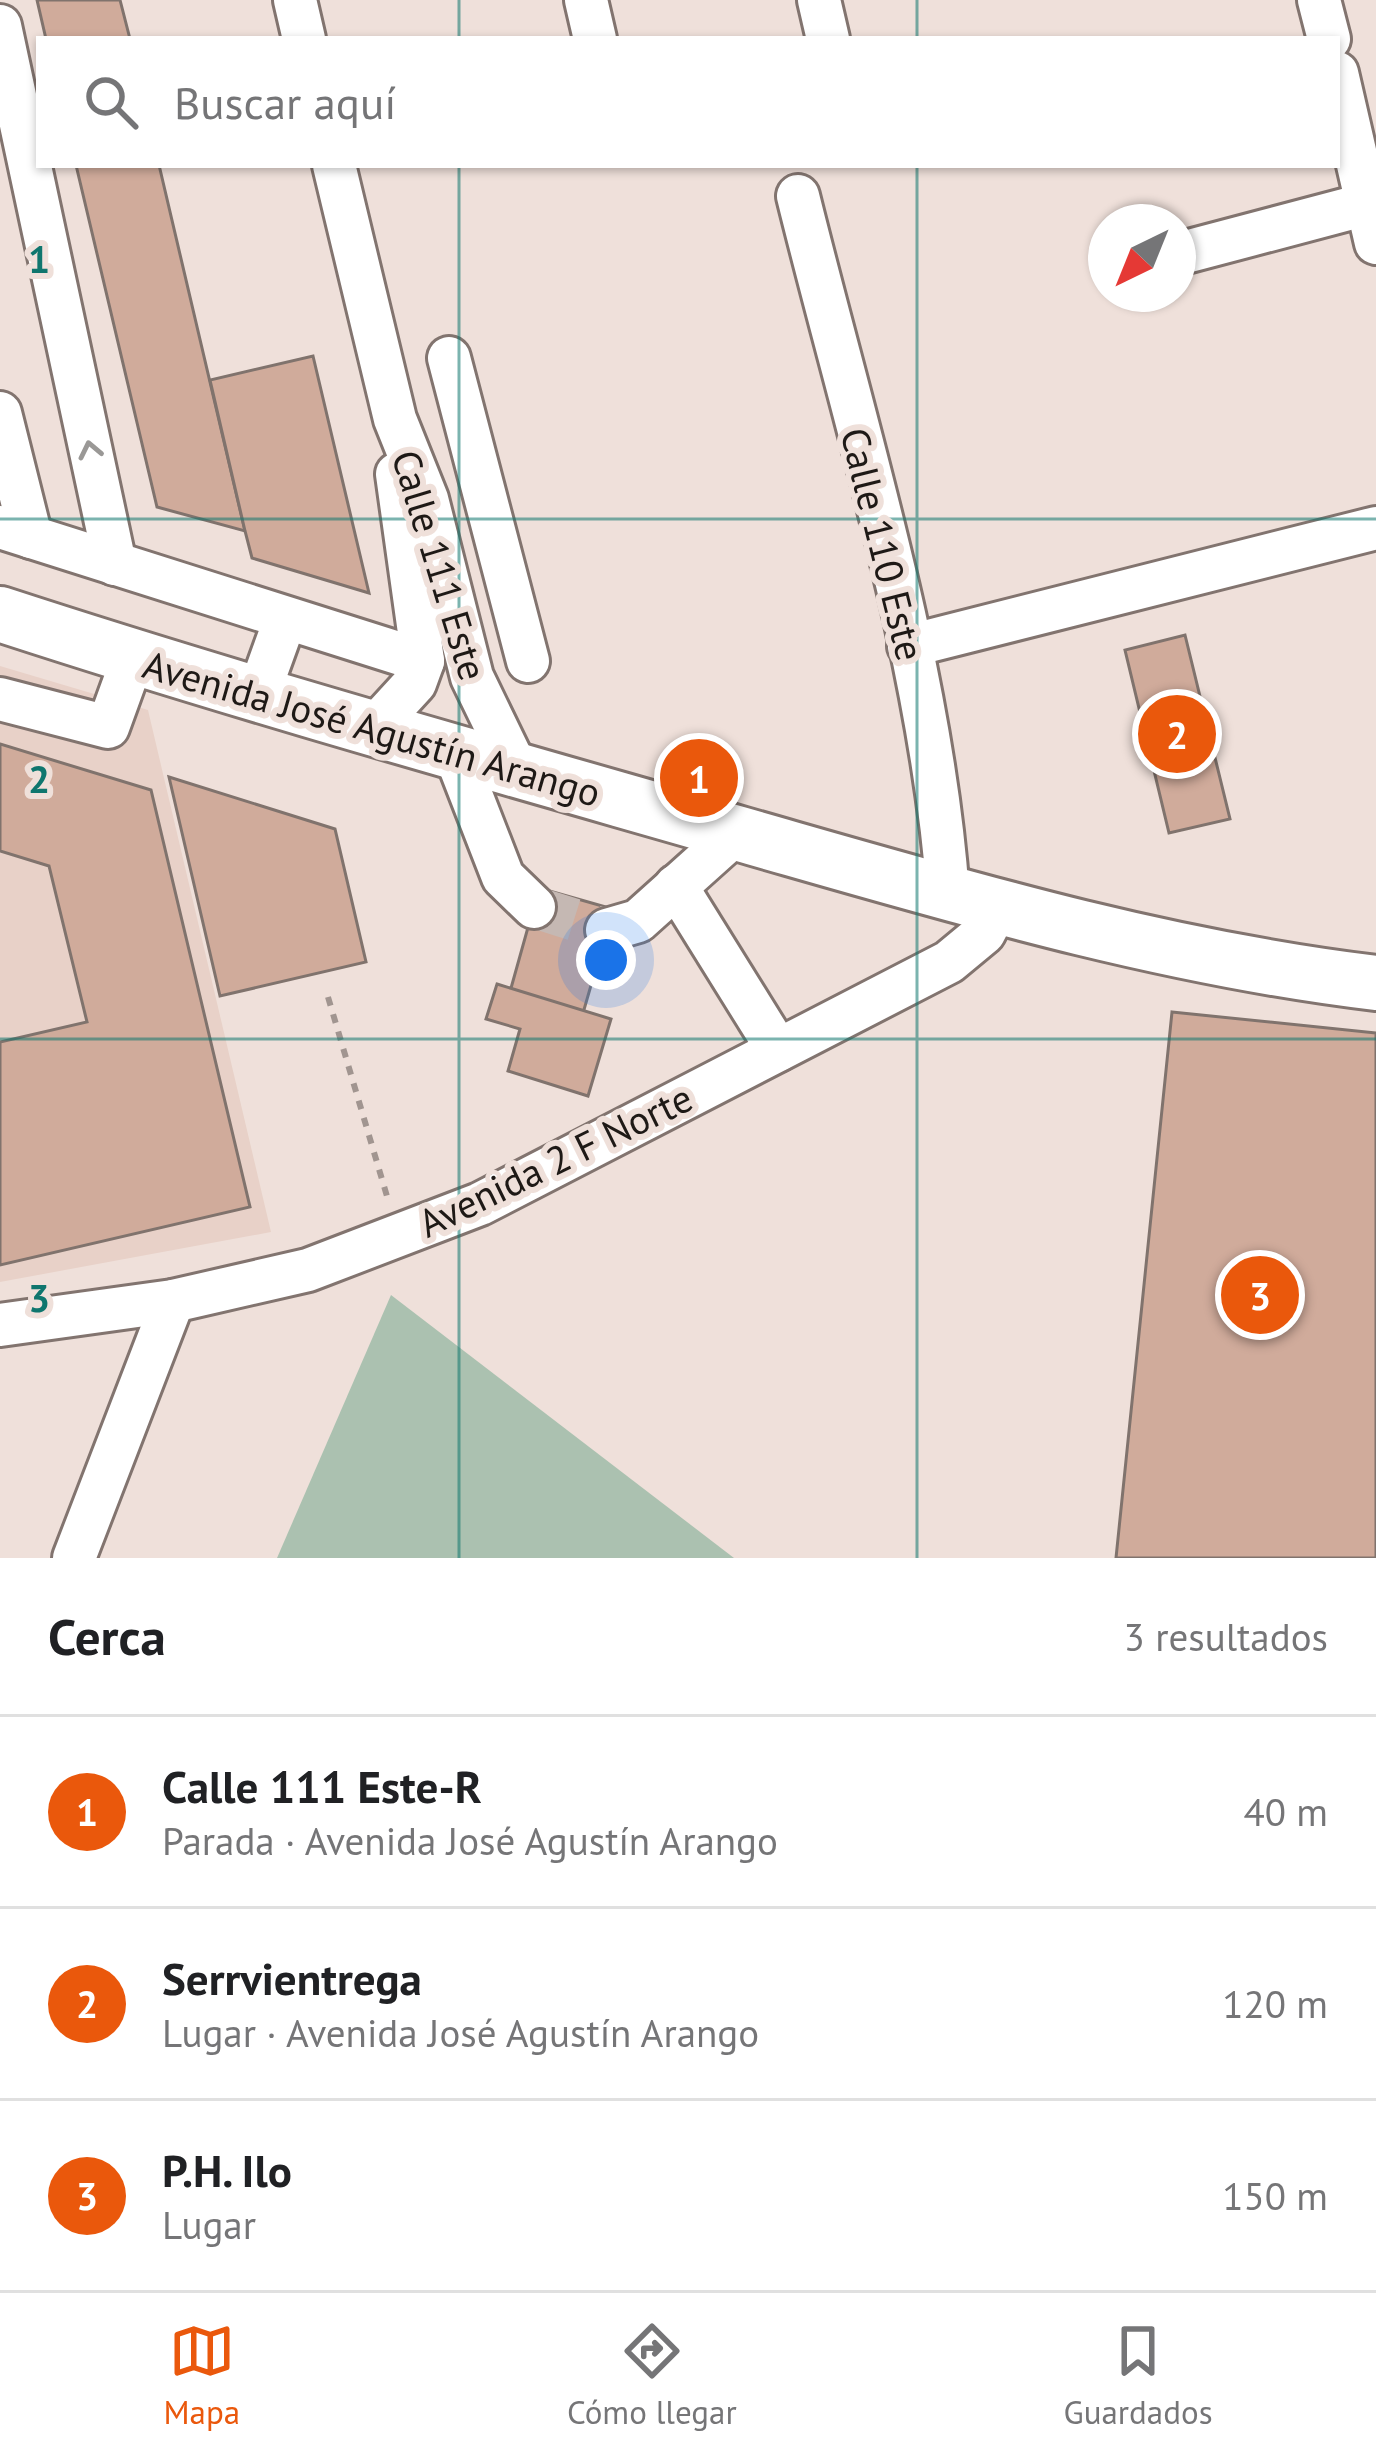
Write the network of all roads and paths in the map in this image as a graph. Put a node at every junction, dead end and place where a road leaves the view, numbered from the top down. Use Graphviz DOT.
graph roads {
  1 [pos="295,0"];
  2 [pos="586,0"];
  3 [pos="819,0"];
  4 [pos="1319,0"];
  5 [pos="0,26"];
  6 [pos="303,36"];
  7 [pos="594,36"];
  8 [pos="827,36"];
  9 [pos="1328,36"];
  10 [pos="1340,86"];
  11 [pos="335,168"];
  12 [pos="798,196"];
  13 [pos="1372,224"];
  14 [pos="1196,251"];
  15 [pos="449,358"];
  16 [pos="0,412"];
  17 [pos="395,419"];
  18 [pos="1376,529"];
  19 [pos="16,532"];
  20 [pos="115,564"];
  21 [pos="506,588"];
  22 [pos="453,600"];
  23 [pos="0,614"];
  24 [pos="285,620"];
  25 [pos="908,646"];
  26 [pos="133,658"];
  27 [pos="423,661"];
  28 [pos="528,661"];
  29 [pos="258,695"];
  30 [pos="0,699"];
  31 [pos="370,731"];
  32 [pos="456,756"];
  33 [pos="518,774"];
  34 [pos="736,833"];
  35 [pos="676,886"];
  36 [pos="972,903"];
  37 [pos="533,907"];
  38 [pos="607,930"];
  39 [pos="1376,982"];
  40 [pos="328,997"];
  41 [pos="778,1050"];
  42 [pos="398,1236"];
  43 [pos="173,1301"];
  44 [pos="0,1325"];
  45 [pos="74,1558"];
  1 -- 6 [label="street"];
  2 -- 7 [label="street"];
  3 -- 8 [label="street"];
  4 -- 9 [label="street"];
  20 -- 5 [label="street, one-way"];
  10 -- 13 [label="street"];
  11 -- 17 [label="street, Calle 111 Este"];
  12 -- 25 [label="street, Calle 110 Este"];
  13 -- 14 [label="street"];
  15 -- 21 [label="street"];
  16 -- 19 [label="street"];
  17 -- 22 [label="street, Calle 111 Este"];
  17 -- 27 [label="street, Calle 111 Este"];
  18 -- 25 [label="street"];
  19 -- 20 [label="street"];
  20 -- 24 [label="street"];
  21 -- 22 [label="street"];
  21 -- 28 [label="street"];
  22 -- 33 [label="street, Calle 111 Este"];
  23 -- 26 [label="main road, Avenida José Agustín Arango"];
  24 -- 27 [label="street"];
  24 -- 29 [label="street"];
  25 -- 36 [label="street, Calle 110 Este"];
  26 -- 29 [label="main road, Avenida José Agustín Arango"];
  26 -- 30 [label="street"];
  27 -- 31 [label="street, Calle 111 Este"];
  29 -- 31 [label="main road, Avenida José Agustín Arango"];
  31 -- 32 [label="main road, Avenida José Agustín Arango"];
  32 -- 33 [label="main road, Avenida José Agustín Arango"];
  32 -- 37 [label="street"];
  33 -- 34 [label="main road, Avenida José Agustín Arango"];
  34 -- 35 [label="street"];
  34 -- 36 [label="main road, Avenida José Agustín Arango"];
  35 -- 38 [label="street"];
  35 -- 41 [label="street"];
  36 -- 39 [label="main road, Avenida José Agustín Arango"];
  36 -- 41 [label="street, Avenida 2 F Norte"];
  40 -- 42 [label="path"];
  41 -- 42 [label="street, Avenida 2 F Norte"];
  42 -- 43 [label="street, Avenida 2 F Norte"];
  43 -- 44 [label="street, Avenida 2 F Norte"];
  43 -- 45 [label="street"];
}
